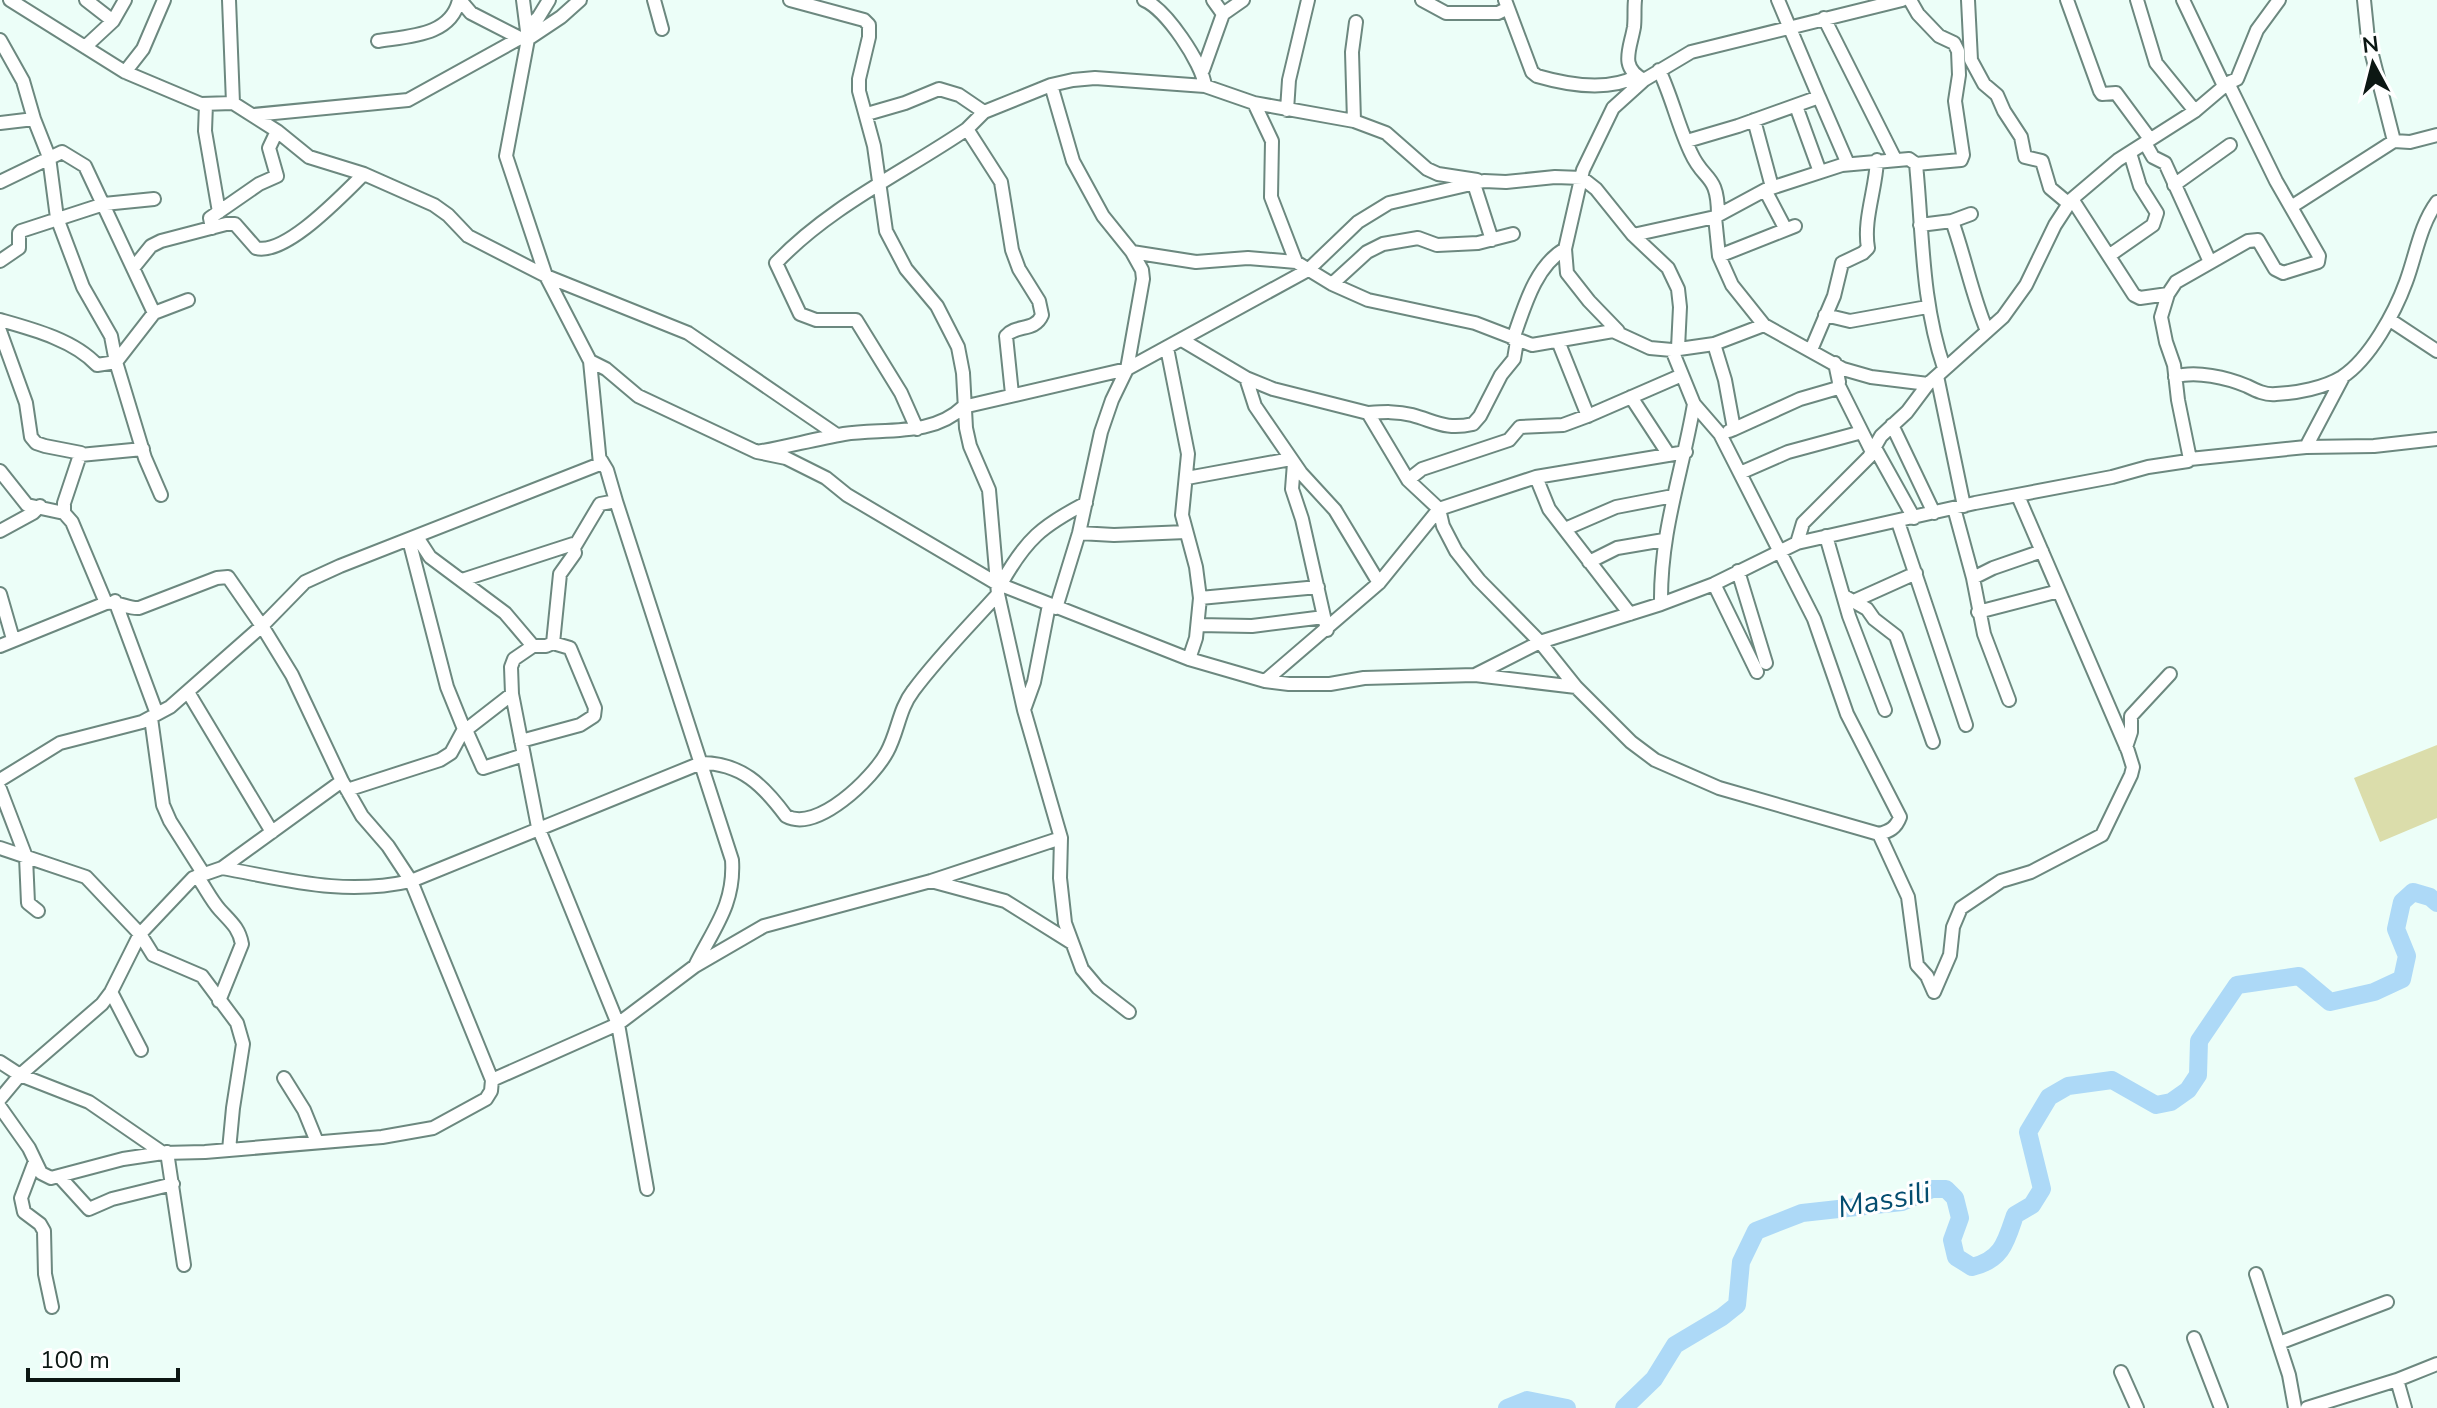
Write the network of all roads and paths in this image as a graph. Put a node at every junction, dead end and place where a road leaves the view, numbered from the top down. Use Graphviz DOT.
graph roads {
  1 [pos="86,0"];
  2 [pos="125,0"];
  3 [pos="164,0"];
  4 [pos="229,0"];
  5 [pos="459,0"];
  6 [pos="523,0"];
  7 [pos="549,0"];
  8 [pos="580,0"];
  9 [pos="654,0"];
  10 [pos="790,0"];
  11 [pos="1144,0"];
  12 [pos="1213,0"];
  13 [pos="1243,0"];
  14 [pos="1308,0"];
  15 [pos="1422,0"];
  16 [pos="1460,0"];
  17 [pos="1635,0"];
  18 [pos="1778,0"];
  19 [pos="1902,0"];
  20 [pos="1910,0"];
  21 [pos="1968,0"];
  22 [pos="2067,0"];
  23 [pos="2137,0"];
  24 [pos="2183,0"];
  25 [pos="2279,0"];
  26 [pos="2364,0"];
  27 [pos="12,1"];
  28 [pos="1507,3"];
  29 [pos="1223,14"];
  30 [pos="1461,14"];
  31 [pos="1824,18"];
  32 [pos="113,21"];
  33 [pos="1356,22"];
  34 [pos="662,29"];
  35 [pos="1790,29"];
  36 [pos="525,35"];
  37 [pos="0,40"];
  38 [pos="378,41"];
  39 [pos="85,47"];
  40 [pos="1203,70"];
  41 [pos="1659,70"];
  42 [pos="125,72"];
  43 [pos="1641,78"];
  44 [pos="2226,84"];
  45 [pos="1051,85"];
  46 [pos="1205,86"];
  47 [pos="1819,97"];
  48 [pos="233,103"];
  49 [pos="1254,103"];
  50 [pos="206,104"];
  51 [pos="1796,106"];
  52 [pos="1287,110"];
  53 [pos="2195,111"];
  54 [pos="984,112"];
  55 [pos="867,114"];
  56 [pos="253,115"];
  57 [pos="34,119"];
  58 [pos="1754,120"];
  59 [pos="1354,121"];
  60 [pos="0,123"];
  61 [pos="967,129"];
  62 [pos="277,131"];
  63 [pos="2437,135"];
  64 [pos="1687,141"];
  65 [pos="2148,141"];
  66 [pos="2394,141"];
  67 [pos="2230,145"];
  68 [pos="2130,153"];
  69 [pos="49,157"];
  70 [pos="1895,159"];
  71 [pos="1877,160"];
  72 [pos="1848,164"];
  73 [pos="1916,164"];
  74 [pos="1820,172"];
  75 [pos="364,174"];
  76 [pos="1582,178"];
  77 [pos="0,182"];
  78 [pos="880,183"];
  79 [pos="1479,183"];
  80 [pos="2174,185"];
  81 [pos="1769,188"];
  82 [pos="154,199"];
  83 [pos="2070,201"];
  84 [pos="2437,202"];
  85 [pos="104,204"];
  86 [pos="2291,207"];
  87 [pos="219,212"];
  88 [pos="1971,214"];
  89 [pos="1717,216"];
  90 [pos="57,218"];
  91 [pos="1952,221"];
  92 [pos="1920,225"];
  93 [pos="212,228"];
  94 [pos="1513,234"];
  95 [pos="1633,235"];
  96 [pos="1492,240"];
  97 [pos="1565,249"];
  98 [pos="1132,252"];
  99 [pos="2110,255"];
  100 [pos="1719,256"];
  101 [pos="0,261"];
  102 [pos="1296,262"];
  103 [pos="2210,262"];
  104 [pos="134,267"];
  105 [pos="1308,270"];
  106 [pos="546,276"];
  107 [pos="1332,284"];
  108 [pos="2168,294"];
  109 [pos="188,300"];
  110 [pos="1927,307"];
  111 [pos="154,313"];
  112 [pos="1825,315"];
  113 [pos="0,320"];
  114 [pos="2390,320"];
  115 [pos="1764,325"];
  116 [pos="0,331"];
  117 [pos="1618,331"];
  118 [pos="1987,331"];
  119 [pos="1182,340"];
  120 [pos="1515,340"];
  121 [pos="1558,341"];
  122 [pos="1714,344"];
  123 [pos="1167,348"];
  124 [pos="1675,349"];
  125 [pos="1811,350"];
  126 [pos="2437,351"];
  127 [pos="590,361"];
  128 [pos="116,362"];
  129 [pos="1835,363"];
  130 [pos="1127,369"];
  131 [pos="1682,375"];
  132 [pos="1936,376"];
  133 [pos="2175,377"];
  134 [pos="2343,377"];
  135 [pos="1246,378"];
  136 [pos="1839,386"];
  137 [pos="1012,394"];
  138 [pos="1631,397"];
  139 [pos="1694,404"];
  140 [pos="963,407"];
  141 [pos="1368,413"];
  142 [pos="1588,416"];
  143 [pos="1892,425"];
  144 [pos="917,429"];
  145 [pos="1734,429"];
  146 [pos="1862,432"];
  147 [pos="1720,434"];
  148 [pos="837,435"];
  149 [pos="2437,439"];
  150 [pos="2306,447"];
  151 [pos="143,449"];
  152 [pos="1874,450"];
  153 [pos="757,452"];
  154 [pos="1686,452"];
  155 [pos="81,453"];
  156 [pos="1669,455"];
  157 [pos="2190,459"];
  158 [pos="601,460"];
  159 [pos="1293,461"];
  160 [pos="0,471"];
  161 [pos="1740,473"];
  162 [pos="1536,477"];
  163 [pos="1187,478"];
  164 [pos="1408,480"];
  165 [pos="161,495"];
  166 [pos="1673,496"];
  167 [pos="2018,496"];
  168 [pos="616,501"];
  169 [pos="1086,503"];
  170 [pos="40,506"];
  171 [pos="1959,507"];
  172 [pos="1439,509"];
  173 [pos="64,513"];
  174 [pos="1934,513"];
  175 [pos="1914,518"];
  176 [pos="1898,522"];
  177 [pos="1565,529"];
  178 [pos="0,531"];
  179 [pos="1186,532"];
  180 [pos="1079,533"];
  181 [pos="1826,536"];
  182 [pos="413,538"];
  183 [pos="1664,540"];
  184 [pos="1797,543"];
  185 [pos="575,546"];
  186 [pos="1780,550"];
  187 [pos="2042,551"];
  188 [pos="1589,562"];
  189 [pos="1738,571"];
  190 [pos="1916,573"];
  191 [pos="1973,578"];
  192 [pos="462,580"];
  193 [pos="1379,583"];
  194 [pos="1714,584"];
  195 [pos="998,587"];
  196 [pos="1318,587"];
  197 [pos="2059,591"];
  198 [pos="0,594"];
  199 [pos="1200,598"];
  200 [pos="1850,598"];
  201 [pos="110,602"];
  202 [pos="1661,604"];
  203 [pos="1052,606"];
  204 [pos="1978,612"];
  205 [pos="1630,614"];
  206 [pos="1326,623"];
  207 [pos="1198,625"];
  208 [pos="262,626"];
  209 [pos="13,639"];
  210 [pos="1540,642"];
  211 [pos="553,643"];
  212 [pos="0,646"];
  213 [pos="533,646"];
  214 [pos="1189,659"];
  215 [pos="2170,674"];
  216 [pos="1475,675"];
  217 [pos="1265,681"];
  218 [pos="1576,687"];
  219 [pos="188,692"];
  220 [pos="512,694"];
  221 [pos="2009,700"];
  222 [pos="1024,710"];
  223 [pos="1885,710"];
  224 [pos="154,716"];
  225 [pos="1966,725"];
  226 [pos="465,729"];
  227 [pos="521,741"];
  228 [pos="1933,742"];
  229 [pos="2126,747"];
  230 [pos="524,755"];
  231 [pos="701,763"];
  232 [pos="0,780"];
  233 [pos="344,785"];
  234 [pos="0,789"];
  235 [pos="538,827"];
  236 [pos="272,832"];
  237 [pos="1879,834"];
  238 [pos="1061,838"];
  239 [pos="0,848"];
  240 [pos="26,857"];
  241 [pos="222,868"];
  242 [pos="200,875"];
  243 [pos="411,881"];
  244 [pos="931,881"];
  245 [pos="38,911"];
  246 [pos="140,934"];
  247 [pos="1072,943"];
  248 [pos="695,966"];
  249 [pos="111,992"];
  250 [pos="219,1001"];
  251 [pos="1129,1012"];
  252 [pos="618,1024"];
  253 [pos="141,1050"];
  254 [pos="0,1062"];
  255 [pos="20,1075"];
  256 [pos="284,1078"];
  257 [pos="492,1080"];
  258 [pos="0,1099"];
  259 [pos="0,1107"];
  260 [pos="317,1142"];
  261 [pos="229,1150"];
  262 [pos="165,1152"];
  263 [pos="35,1161"];
  264 [pos="59,1176"];
  265 [pos="173,1184"];
  266 [pos="647,1189"];
  267 [pos="184,1265"];
  268 [pos="2256,1274"];
  269 [pos="2387,1302"];
  270 [pos="52,1307"];
  271 [pos="2194,1338"];
  272 [pos="2279,1343"];
  273 [pos="2437,1364"];
  274 [pos="2121,1372"];
  275 [pos="2397,1380"];
  276 [pos="2137,1408"];
  277 [pos="2221,1408"];
  278 [pos="2295,1408"];
  279 [pos="2307,1408"];
  280 [pos="2405,1408"];
  1 -- 32 [label="street"];
  2 -- 32 [label="street"];
  3 -- 42 [label="street"];
  4 -- 48 [label="street"];
  5 -- 36 [label="street"];
  5 -- 38 [label="street"];
  6 -- 36 [label="street"];
  7 -- 36 [label="street"];
  8 -- 36 [label="street"];
  9 -- 34 [label="street"];
  10 -- 55 [label="street"];
  11 -- 40 [label="street"];
  12 -- 29 [label="street"];
  13 -- 29 [label="street"];
  14 -- 52 [label="street"];
  15 -- 30 [label="street"];
  16 -- 30 [label="street"];
  17 -- 43 [label="street"];
  18 -- 35 [label="street"];
  19 -- 31 [label="street"];
  20 -- 73 [label="street"];
  21 -- 83 [label="street"];
  22 -- 65 [label="street"];
  23 -- 53 [label="street"];
  24 -- 44 [label="street"];
  25 -- 44 [label="street"];
  26 -- 66 [label="street"];
  27 -- 39 [label="street"];
  28 -- 30 [label="street"];
  28 -- 43 [label="street"];
  29 -- 40 [label="street"];
  31 -- 35 [label="street"];
  31 -- 70 [label="street"];
  32 -- 39 [label="street"];
  33 -- 59 [label="street"];
  35 -- 41 [label="street"];
  35 -- 47 [label="street"];
  36 -- 56 [label="street"];
  36 -- 106 [label="street"];
  37 -- 57 [label="street"];
  39 -- 42 [label="street"];
  40 -- 46 [label="street"];
  41 -- 43 [label="street"];
  41 -- 64 [label="street"];
  42 -- 50 [label="street"];
  43 -- 76 [label="street"];
  44 -- 53 [label="street"];
  44 -- 86 [label="street"];
  45 -- 46 [label="street"];
  45 -- 54 [label="street"];
  45 -- 98 [label="street"];
  46 -- 49 [label="street"];
  47 -- 51 [label="street"];
  47 -- 72 [label="street"];
  48 -- 50 [label="street"];
  48 -- 56 [label="street"];
  49 -- 52 [label="street"];
  49 -- 102 [label="street"];
  50 -- 87 [label="street"];
  51 -- 58 [label="street"];
  51 -- 74 [label="street"];
  52 -- 59 [label="street"];
  53 -- 65 [label="street"];
  54 -- 55 [label="street"];
  54 -- 61 [label="street"];
  55 -- 78 [label="street"];
  56 -- 62 [label="street"];
  57 -- 60 [label="street"];
  57 -- 69 [label="street"];
  58 -- 64 [label="street"];
  58 -- 81 [label="street"];
  59 -- 79 [label="street"];
  61 -- 78 [label="street"];
  61 -- 137 [label="street"];
  62 -- 75 [label="street"];
  62 -- 87 [label="street"];
  63 -- 66 [label="street"];
  64 -- 89 [label="street"];
  65 -- 68 [label="street"];
  65 -- 80 [label="street"];
  66 -- 86 [label="street"];
  67 -- 80 [label="street"];
  68 -- 83 [label="street"];
  68 -- 99 [label="street"];
  69 -- 77 [label="street"];
  69 -- 85 [label="street"];
  69 -- 90 [label="street"];
  70 -- 71 [label="street"];
  70 -- 73 [label="street"];
  71 -- 72 [label="street"];
  71 -- 112 [label="street"];
  72 -- 74 [label="street"];
  73 -- 92 [label="street"];
  74 -- 81 [label="street"];
  75 -- 93 [label="street"];
  75 -- 106 [label="street"];
  76 -- 79 [label="street"];
  76 -- 95 [label="street"];
  76 -- 97 [label="street"];
  78 -- 140 [label="street"];
  78 -- 144 [label="street"];
  79 -- 96 [label="street"];
  79 -- 105 [label="street"];
  80 -- 103 [label="street"];
  81 -- 89 [label="street"];
  81 -- 100 [label="street"];
  82 -- 85 [label="street"];
  83 -- 99 [label="street"];
  83 -- 118 [label="street"];
  84 -- 114 [label="street"];
  85 -- 90 [label="street"];
  85 -- 104 [label="street"];
  86 -- 103 [label="street"];
  87 -- 93 [label="street"];
  88 -- 91 [label="street"];
  89 -- 95 [label="street"];
  89 -- 100 [label="street"];
  90 -- 101 [label="street"];
  90 -- 128 [label="street"];
  91 -- 92 [label="street"];
  91 -- 118 [label="street"];
  92 -- 110 [label="street"];
  93 -- 104 [label="street"];
  94 -- 96 [label="street"];
  95 -- 124 [label="street"];
  96 -- 107 [label="street"];
  97 -- 117 [label="street"];
  97 -- 120 [label="street"];
  98 -- 102 [label="street"];
  98 -- 130 [label="street"];
  99 -- 108 [label="street"];
  100 -- 115 [label="street"];
  102 -- 105 [label="street"];
  103 -- 108 [label="street"];
  104 -- 111 [label="street"];
  105 -- 107 [label="street"];
  105 -- 119 [label="street"];
  106 -- 127 [label="street"];
  106 -- 148 [label="street"];
  107 -- 120 [label="street"];
  108 -- 133 [label="street"];
  109 -- 111 [label="street"];
  110 -- 112 [label="street"];
  110 -- 132 [label="street"];
  111 -- 128 [label="street"];
  112 -- 125 [label="street"];
  113 -- 128 [label="street"];
  114 -- 126 [label="street"];
  114 -- 134 [label="street"];
  115 -- 122 [label="street"];
  115 -- 125 [label="street"];
  116 -- 155 [label="street"];
  117 -- 121 [label="street"];
  117 -- 124 [label="street"];
  118 -- 132 [label="street"];
  119 -- 123 [label="street"];
  119 -- 135 [label="street"];
  120 -- 121 [label="street"];
  120 -- 141 [label="street"];
  121 -- 142 [label="street"];
  122 -- 124 [label="street"];
  122 -- 145 [label="street"];
  123 -- 130 [label="street"];
  123 -- 163 [label="street"];
  124 -- 131 [label="street"];
  125 -- 129 [label="street"];
  127 -- 153 [label="street"];
  127 -- 158 [label="street"];
  128 -- 151 [label="street"];
  129 -- 132 [label="street"];
  129 -- 136 [label="street"];
  130 -- 137 [label="street"];
  130 -- 169 [label="street"];
  131 -- 138 [label="street"];
  131 -- 139 [label="street"];
  132 -- 143 [label="street"];
  132 -- 171 [label="street"];
  133 -- 134 [label="street"];
  133 -- 157 [label="street"];
  134 -- 150 [label="street"];
  135 -- 141 [label="street"];
  135 -- 159 [label="street"];
  136 -- 145 [label="street"];
  136 -- 146 [label="street"];
  137 -- 140 [label="street"];
  138 -- 142 [label="street"];
  138 -- 156 [label="street"];
  139 -- 147 [label="street"];
  139 -- 154 [label="street"];
  140 -- 144 [label="street"];
  140 -- 195 [label="street"];
  141 -- 164 [label="street"];
  142 -- 164 [label="street"];
  143 -- 152 [label="street"];
  143 -- 174 [label="street"];
  144 -- 148 [label="street"];
  145 -- 147 [label="street"];
  146 -- 152 [label="street"];
  146 -- 161 [label="street"];
  147 -- 161 [label="street"];
  148 -- 153 [label="street"];
  149 -- 150 [label="street"];
  150 -- 157 [label="street"];
  151 -- 155 [label="street"];
  151 -- 165 [label="street"];
  152 -- 175 [label="street"];
  152 -- 184 [label="street"];
  153 -- 195 [label="street"];
  154 -- 156 [label="street"];
  154 -- 166 [label="street"];
  155 -- 173 [label="street"];
  156 -- 162 [label="street"];
  157 -- 167 [label="street"];
  158 -- 168 [label="street"];
  158 -- 182 [label="street"];
  159 -- 163 [label="street"];
  159 -- 193 [label="street"];
  159 -- 196 [label="street"];
  160 -- 170 [label="street"];
  161 -- 186 [label="street"];
  162 -- 172 [label="street"];
  162 -- 177 [label="street"];
  163 -- 179 [label="street"];
  164 -- 172 [label="street"];
  166 -- 177 [label="street"];
  166 -- 183 [label="street"];
  167 -- 171 [label="street"];
  167 -- 187 [label="street"];
  168 -- 185 [label="street"];
  168 -- 231 [label="street"];
  169 -- 180 [label="street"];
  169 -- 195 [label="street"];
  170 -- 173 [label="street"];
  170 -- 178 [label="street"];
  171 -- 174 [label="street"];
  171 -- 191 [label="street"];
  172 -- 193 [label="street"];
  172 -- 210 [label="street"];
  173 -- 201 [label="street"];
  174 -- 175 [label="street"];
  175 -- 176 [label="street"];
  176 -- 181 [label="street"];
  176 -- 190 [label="street"];
  177 -- 188 [label="street"];
  179 -- 180 [label="street"];
  179 -- 199 [label="street"];
  180 -- 203 [label="street"];
  181 -- 184 [label="street"];
  181 -- 200 [label="street"];
  182 -- 192 [label="street"];
  182 -- 208 [label="street"];
  182 -- 226 [label="street"];
  183 -- 188 [label="street"];
  183 -- 202 [label="street"];
  184 -- 186 [label="street"];
  185 -- 192 [label="street"];
  185 -- 211 [label="street"];
  186 -- 189 [label="street"];
  186 -- 237 [label="street"];
  187 -- 191 [label="street"];
  187 -- 197 [label="street"];
  188 -- 205 [label="street"];
  189 -- 194 [label="street"];
  189 -- 194 [label="street"];
  190 -- 200 [label="street"];
  190 -- 225 [label="street"];
  191 -- 204 [label="street"];
  192 -- 213 [label="street"];
  193 -- 206 [label="street"];
  194 -- 202 [label="street"];
  195 -- 203 [label="street"];
  195 -- 222 [label="street"];
  195 -- 231 [label="street"];
  196 -- 199 [label="street"];
  196 -- 206 [label="street"];
  197 -- 204 [label="street"];
  197 -- 229 [label="street"];
  198 -- 209 [label="street"];
  199 -- 207 [label="street"];
  200 -- 223 [label="street"];
  200 -- 228 [label="street"];
  201 -- 208 [label="street"];
  201 -- 209 [label="street"];
  201 -- 224 [label="street"];
  202 -- 205 [label="street"];
  203 -- 214 [label="street"];
  203 -- 222 [label="street"];
  204 -- 221 [label="street"];
  205 -- 210 [label="street"];
  206 -- 207 [label="street"];
  206 -- 217 [label="street"];
  207 -- 214 [label="street"];
  208 -- 219 [label="street"];
  208 -- 233 [label="street"];
  209 -- 212 [label="street"];
  210 -- 216 [label="street"];
  210 -- 218 [label="street"];
  211 -- 213 [label="street"];
  211 -- 227 [label="street"];
  213 -- 220 [label="street"];
  214 -- 217 [label="street"];
  215 -- 229 [label="street"];
  216 -- 217 [label="street"];
  216 -- 218 [label="street"];
  218 -- 237 [label="street"];
  219 -- 224 [label="street"];
  219 -- 236 [label="street"];
  220 -- 226 [label="street"];
  220 -- 227 [label="street"];
  222 -- 238 [label="street"];
  224 -- 232 [label="street"];
  224 -- 242 [label="street"];
  226 -- 230 [label="street"];
  226 -- 233 [label="street"];
  227 -- 230 [label="street"];
  229 -- 237 [label="street"];
  230 -- 235 [label="street"];
  231 -- 235 [label="street"];
  231 -- 248 [label="street"];
  233 -- 236 [label="street"];
  233 -- 243 [label="street"];
  234 -- 240 [label="street"];
  235 -- 243 [label="street"];
  235 -- 252 [label="street"];
  236 -- 241 [label="street"];
  238 -- 244 [label="street"];
  238 -- 247 [label="street"];
  239 -- 240 [label="street"];
  240 -- 245 [label="street"];
  240 -- 246 [label="street"];
  241 -- 242 [label="street"];
  241 -- 243 [label="street"];
  242 -- 246 [label="street"];
  242 -- 250 [label="street"];
  243 -- 257 [label="street"];
  244 -- 247 [label="street"];
  244 -- 248 [label="street"];
  246 -- 249 [label="street"];
  246 -- 250 [label="street"];
  247 -- 251 [label="street"];
  248 -- 252 [label="street"];
  249 -- 253 [label="street"];
  249 -- 255 [label="street"];
  250 -- 261 [label="street"];
  252 -- 257 [label="street"];
  252 -- 266 [label="street"];
  254 -- 255 [label="street"];
  255 -- 258 [label="street"];
  255 -- 262 [label="street"];
  256 -- 260 [label="street"];
  257 -- 260 [label="street"];
  259 -- 263 [label="street"];
  260 -- 261 [label="street"];
  261 -- 262 [label="street"];
  262 -- 264 [label="street"];
  262 -- 265 [label="street"];
  263 -- 264 [label="street"];
  263 -- 270 [label="street"];
  264 -- 265 [label="street"];
  265 -- 267 [label="street"];
  268 -- 272 [label="street"];
  269 -- 272 [label="street"];
  271 -- 277 [label="street"];
  272 -- 278 [label="street"];
  273 -- 275 [label="street"];
  274 -- 276 [label="street"];
  275 -- 279 [label="street"];
  275 -- 280 [label="street"];
}
